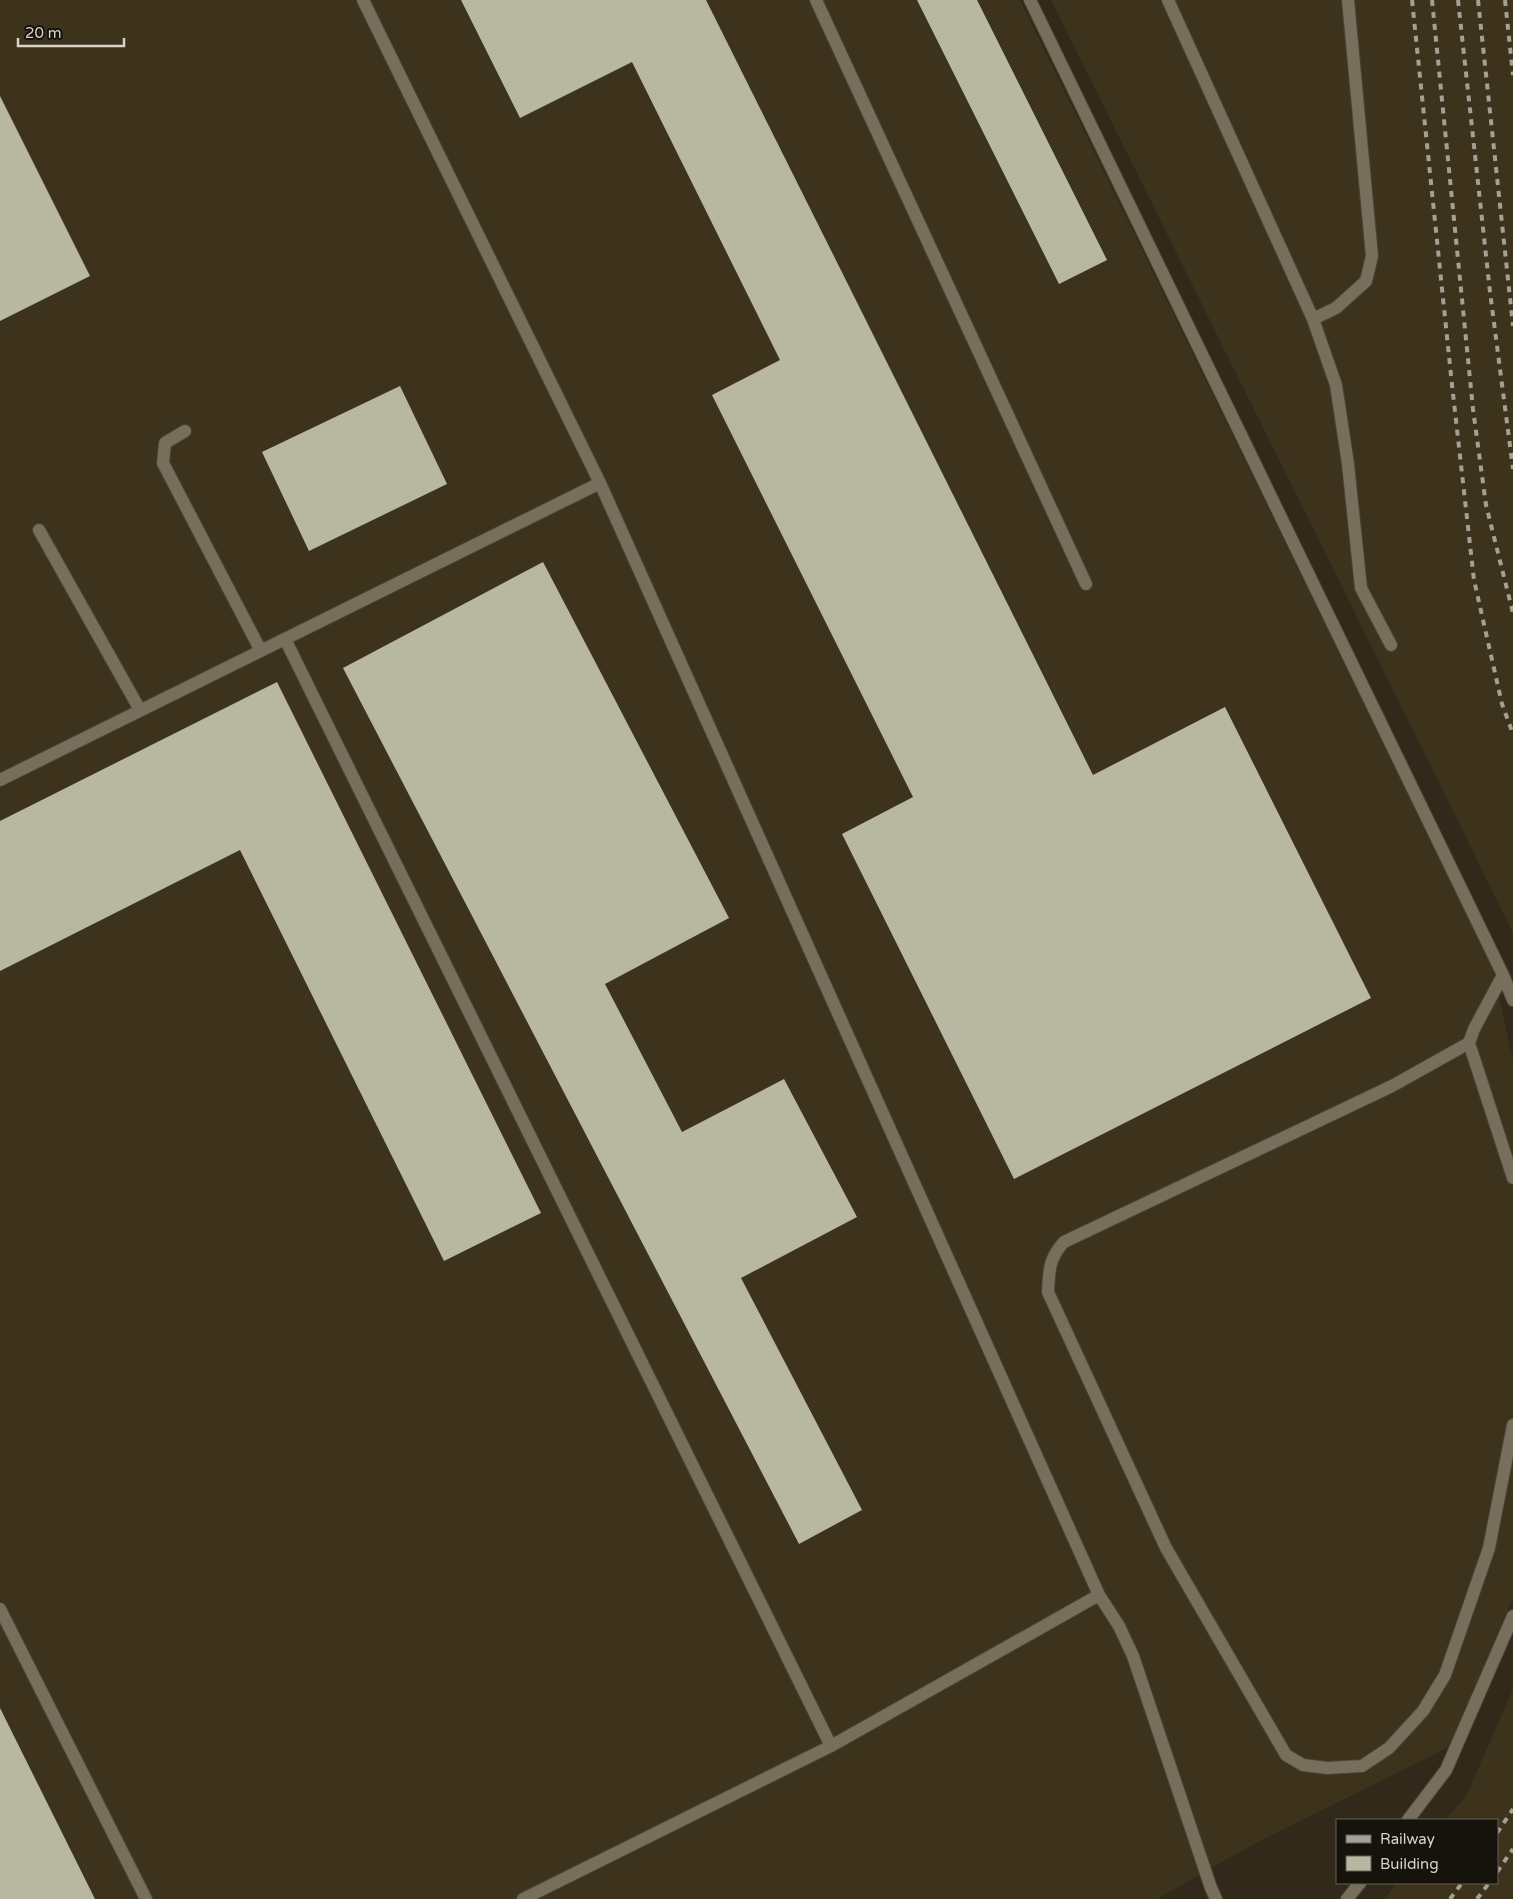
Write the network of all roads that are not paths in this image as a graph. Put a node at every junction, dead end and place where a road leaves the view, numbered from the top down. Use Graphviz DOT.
graph roads {
  1 [pos="363,0"];
  2 [pos="816,0"];
  3 [pos="1030,0"];
  4 [pos="1168,0"];
  5 [pos="1348,0"];
  6 [pos="1313,319"];
  7 [pos="186,431"];
  8 [pos="600,484"];
  9 [pos="39,530"];
  10 [pos="1086,584"];
  11 [pos="285,639"];
  12 [pos="1391,645"];
  13 [pos="261,651"];
  14 [pos="140,710"];
  15 [pos="0,780"];
  16 [pos="1503,975"];
  17 [pos="1513,1000"];
  18 [pos="1469,1043"];
  19 [pos="1513,1178"];
  20 [pos="1513,1425"];
  21 [pos="1099,1595"];
  22 [pos="0,1609"];
  23 [pos="1513,1616"];
  24 [pos="831,1746"];
  25 [pos="1409,1819"];
  26 [pos="1359,1884"];
  27 [pos="146,1899"];
  28 [pos="523,1899"];
  29 [pos="1216,1899"];
  30 [pos="1347,1899"];
  1 -- 8 [label="lane"];
  2 -- 10 [label="lane"];
  3 -- 16 [label="lane"];
  4 -- 6 [label="lane"];
  5 -- 6 [label="lane"];
  6 -- 12 [label="lane"];
  7 -- 13 [label="lane"];
  8 -- 11 [label="lane"];
  8 -- 21 [label="lane"];
  9 -- 14 [label="lane"];
  11 -- 13 [label="lane"];
  11 -- 24 [label="lane"];
  13 -- 14 [label="lane"];
  14 -- 15 [label="lane"];
  16 -- 17 [label="lane"];
  16 -- 18 [label="lane"];
  18 -- 19 [label="lane"];
  18 -- 20 [label="lane"];
  21 -- 24 [label="lane"];
  21 -- 29 [label="lane"];
  22 -- 27 [label="lane"];
  23 -- 25 [label="lane"];
  24 -- 28 [label="lane"];
  26 -- 30 [label="lane"];
}
